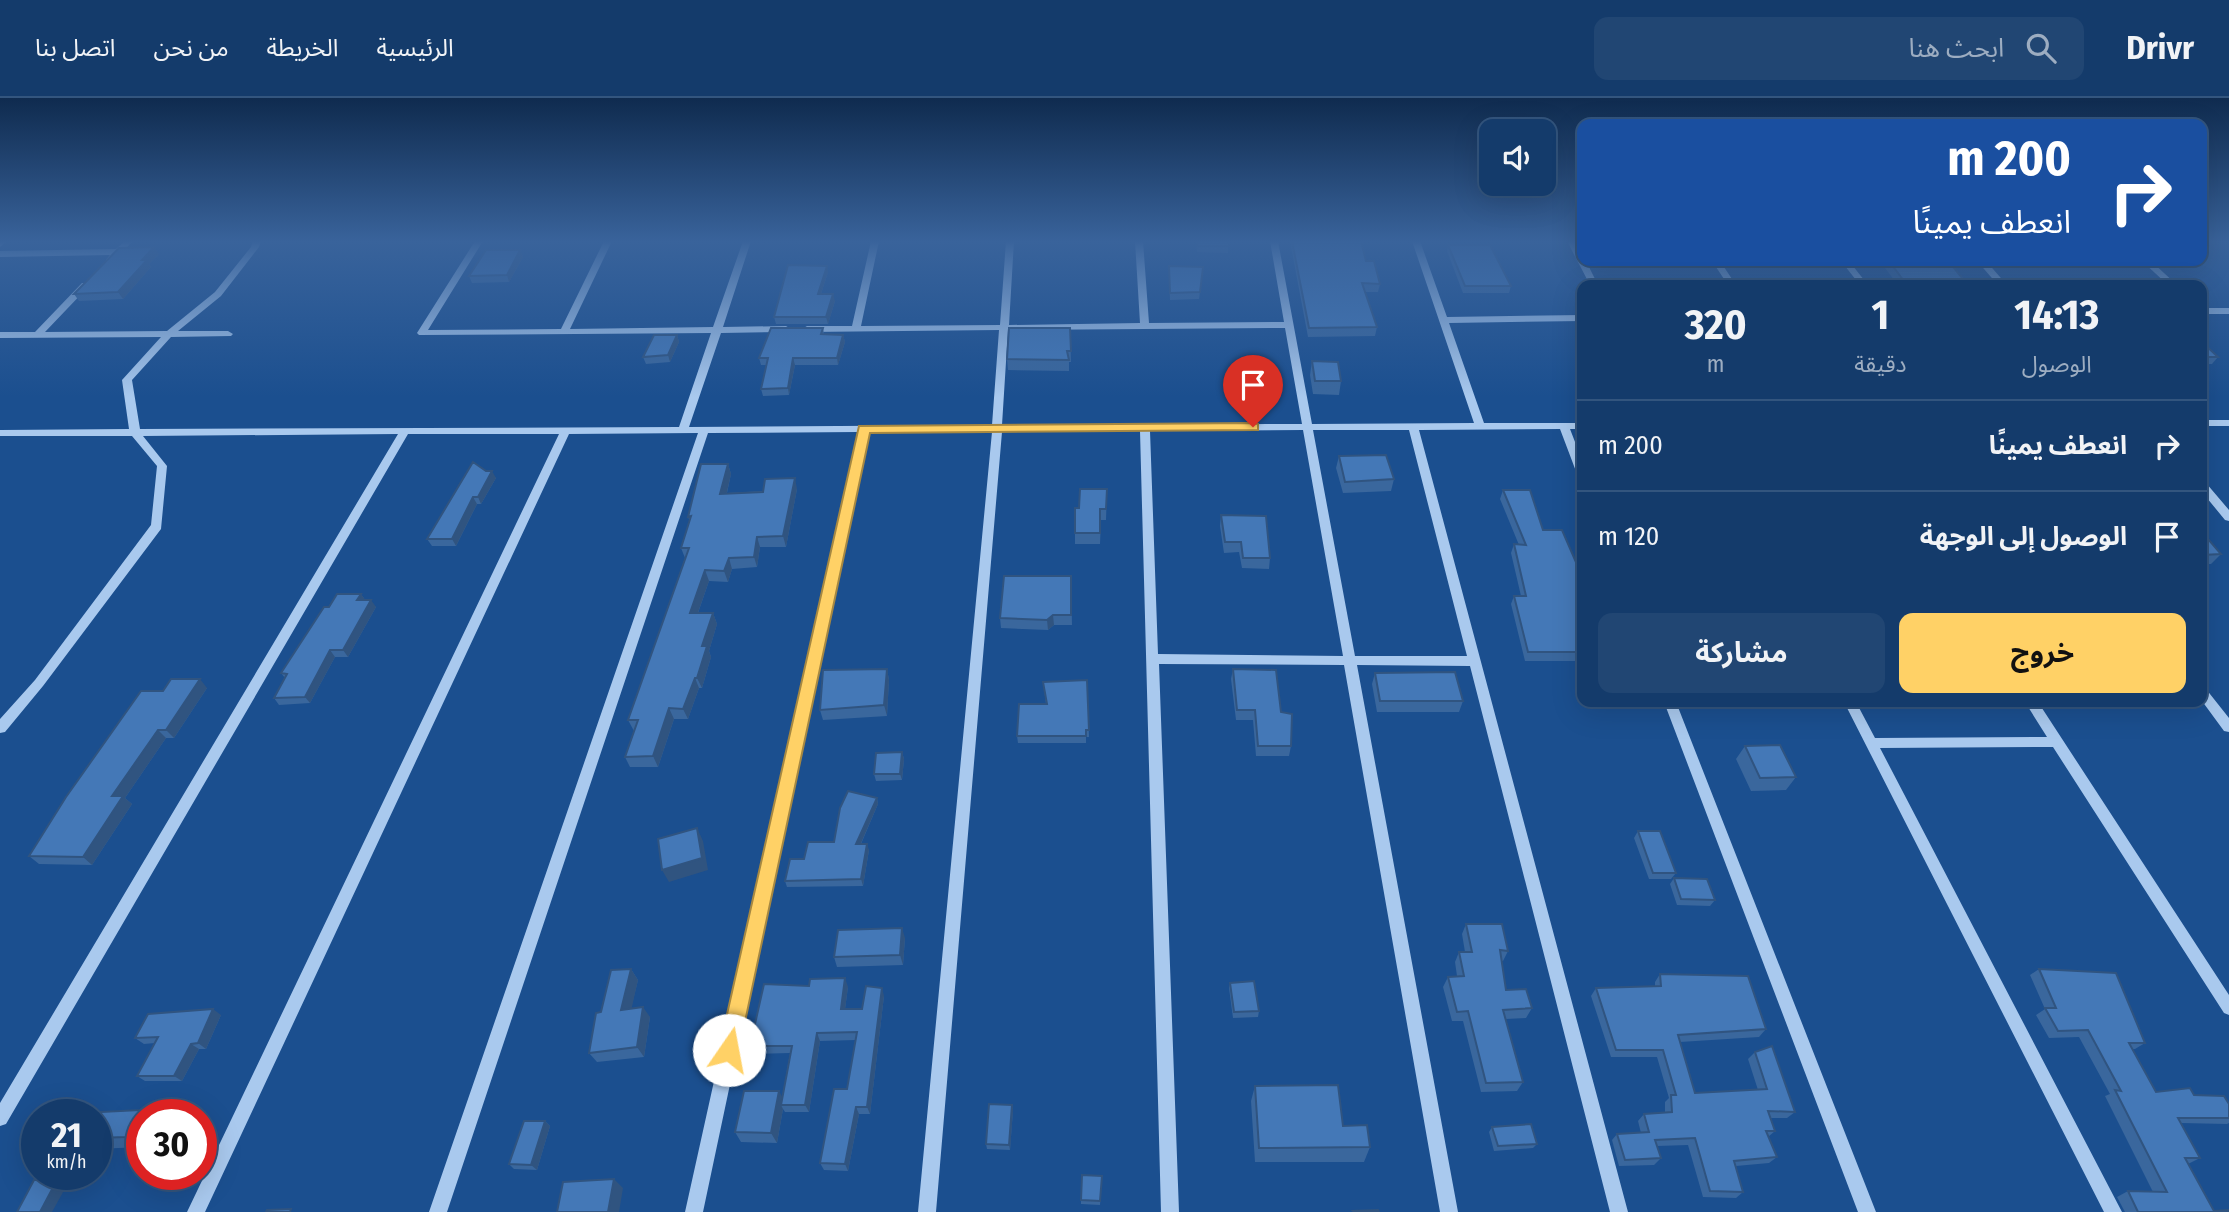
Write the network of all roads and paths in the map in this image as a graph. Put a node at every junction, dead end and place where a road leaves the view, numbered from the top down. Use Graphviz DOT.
graph roads {
  1 [pos="78,293"];
  2 [pos="219,293"];
  3 [pos="447,293"];
  4 [pos="583,293"];
  5 [pos="729,293"];
  6 [pos="864,293"];
  7 [pos="1006,293"];
  8 [pos="1143,293"];
  9 [pos="1283,293"];
  10 [pos="1434,293"];
  11 [pos="2229,311"];
  12 [pos="2207,312"];
  13 [pos="1577,318"];
  14 [pos="1443,320"];
  15 [pos="1289,326"];
  16 [pos="1004,327"];
  17 [pos="1145,327"];
  18 [pos="856,328"];
  19 [pos="717,329"];
  20 [pos="565,330"];
  21 [pos="228,334"];
  22 [pos="0,335"];
  23 [pos="37,335"];
  24 [pos="168,335"];
  25 [pos="2207,423"];
  26 [pos="2229,423"];
  27 [pos="1413,426"];
  28 [pos="1480,426"];
  29 [pos="1564,426"];
  30 [pos="1577,426"];
  31 [pos="1307,427"];
  32 [pos="998,428"];
  33 [pos="1145,428"];
  34 [pos="864,429"];
  35 [pos="566,430"];
  36 [pos="683,430"];
  37 [pos="704,430"];
  38 [pos="405,431"];
  39 [pos="135,432"];
  40 [pos="0,433"];
  41 [pos="1577,461"];
  42 [pos="2207,492"];
  43 [pos="2229,517"];
  44 [pos="1152,659"];
  45 [pos="1349,660"];
  46 [pos="1474,661"];
  47 [pos="2207,698"];
  48 [pos="1672,707"];
  49 [pos="1853,707"];
  50 [pos="2034,707"];
  51 [pos="0,727"];
  52 [pos="2229,727"];
  53 [pos="2057,742"];
  54 [pos="1871,743"];
  55 [pos="2229,1008"];
  56 [pos="0,1118"];
  57 [pos="196,1212"];
  58 [pos="438,1212"];
  59 [pos="694,1212"];
  60 [pos="927,1212"];
  61 [pos="1170,1212"];
  62 [pos="1449,1212"];
  63 [pos="1619,1212"];
  64 [pos="1867,1212"];
  65 [pos="2113,1212"];
  1 -- 23 [label="street"];
  2 -- 24 [label="street"];
  3 -- 20 [label="street"];
  4 -- 20 [label="street"];
  5 -- 19 [label="street"];
  6 -- 18 [label="street"];
  7 -- 16 [label="street"];
  8 -- 17 [label="street"];
  9 -- 15 [label="street"];
  10 -- 14 [label="street"];
  11 -- 12 [label="street"];
  13 -- 14 [label="street"];
  14 -- 28 [label="street"];
  15 -- 17 [label="street"];
  15 -- 31 [label="street"];
  16 -- 17 [label="street"];
  16 -- 18 [label="street"];
  16 -- 32 [label="street"];
  18 -- 19 [label="street"];
  19 -- 20 [label="street"];
  19 -- 36 [label="street"];
  21 -- 24 [label="street"];
  22 -- 23 [label="street"];
  23 -- 24 [label="street"];
  24 -- 39 [label="street"];
  25 -- 26 [label="street"];
  27 -- 28 [label="street"];
  27 -- 31 [label="street"];
  27 -- 46 [label="street"];
  28 -- 29 [label="street"];
  29 -- 30 [label="street"];
  29 -- 41 [label="street"];
  31 -- 33 [label="street"];
  31 -- 45 [label="street"];
  32 -- 33 [label="street"];
  32 -- 34 [label="street"];
  32 -- 60 [label="street"];
  33 -- 44 [label="street"];
  34 -- 37 [label="street"];
  34 -- 59 [label="street"];
  35 -- 36 [label="street"];
  35 -- 38 [label="street"];
  35 -- 57 [label="street"];
  36 -- 37 [label="street"];
  37 -- 58 [label="street"];
  38 -- 39 [label="street"];
  38 -- 56 [label="street"];
  39 -- 40 [label="street"];
  39 -- 51 [label="street"];
  42 -- 43 [label="street"];
  44 -- 45 [label="street"];
  44 -- 61 [label="street"];
  45 -- 46 [label="street"];
  45 -- 62 [label="street"];
  46 -- 63 [label="street"];
  47 -- 52 [label="street"];
  48 -- 64 [label="street"];
  49 -- 54 [label="street"];
  50 -- 53 [label="street"];
  53 -- 54 [label="street"];
  53 -- 55 [label="street"];
  54 -- 65 [label="street"];
}
